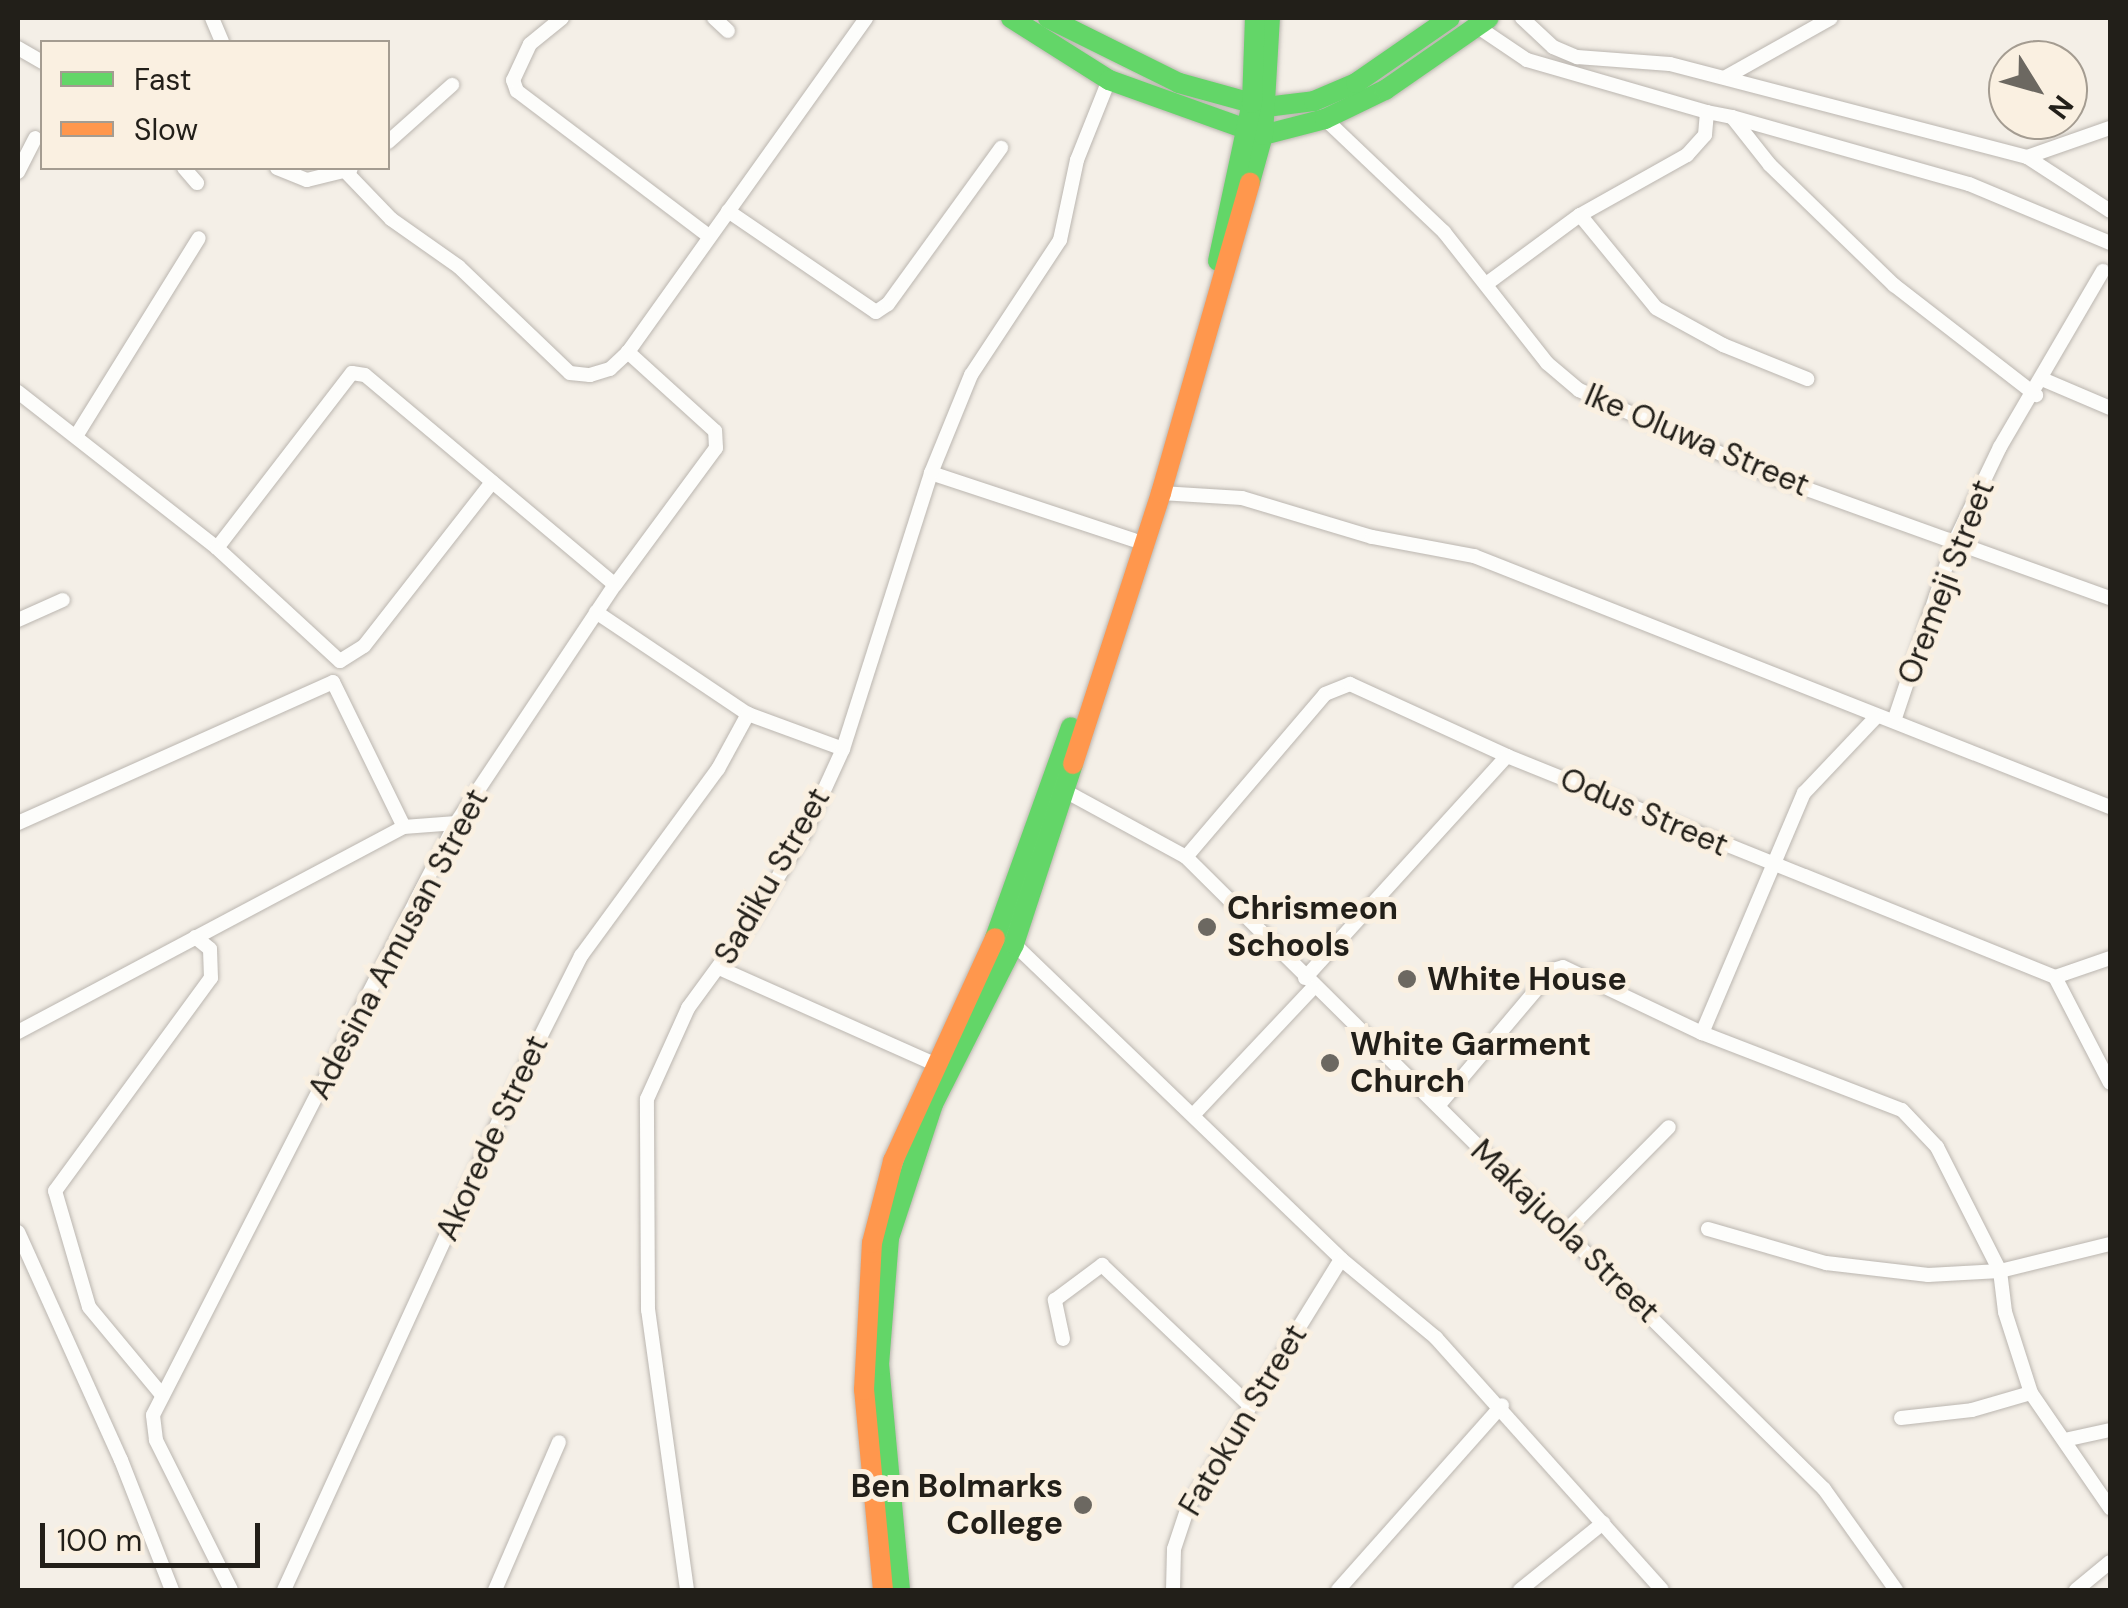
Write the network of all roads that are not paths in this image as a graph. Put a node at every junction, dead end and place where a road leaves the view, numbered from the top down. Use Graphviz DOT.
graph roads {
  1 [pos="562,18"];
  2 [pos="714,18"];
  3 [pos="866,18"];
  4 [pos="1010,18"];
  5 [pos="1048,18"];
  6 [pos="1255,18"];
  7 [pos="1270,18"];
  8 [pos="1450,18"];
  9 [pos="1522,18"];
  10 [pos="1831,18"];
  11 [pos="1484,21"];
  12 [pos="728,31"];
  13 [pos="18,48"];
  14 [pos="40,61"];
  15 [pos="1726,78"];
  16 [pos="1109,80"];
  17 [pos="452,85"];
  18 [pos="1259,105"];
  19 [pos="1706,112"];
  20 [pos="1732,117"];
  21 [pos="1325,118"];
  22 [pos="2110,128"];
  23 [pos="1254,133"];
  24 [pos="35,138"];
  25 [pos="390,140"];
  26 [pos="1002,148"];
  27 [pos="2028,157"];
  28 [pos="186,170"];
  29 [pos="283,170"];
  30 [pos="350,170"];
  31 [pos="18,172"];
  32 [pos="197,183"];
  33 [pos="728,211"];
  34 [pos="2110,211"];
  35 [pos="1580,215"];
  36 [pos="710,236"];
  37 [pos="199,238"];
  38 [pos="2110,244"];
  39 [pos="2103,271"];
  40 [pos="1488,282"];
  41 [pos="628,352"];
  42 [pos="1807,378"];
  43 [pos="2042,379"];
  44 [pos="18,392"];
  45 [pos="2036,395"];
  46 [pos="2110,408"];
  47 [pos="78,433"];
  48 [pos="931,473"];
  49 [pos="492,482"];
  50 [pos="1161,493"];
  51 [pos="1132,540"];
  52 [pos="1954,543"];
  53 [pos="217,548"];
  54 [pos="615,585"];
  55 [pos="2110,598"];
  56 [pos="62,600"];
  57 [pos="596,612"];
  58 [pos="18,620"];
  59 [pos="748,714"];
  60 [pos="1876,717"];
  61 [pos="1894,722"];
  62 [pos="842,748"];
  63 [pos="1507,756"];
  64 [pos="1065,791"];
  65 [pos="2110,807"];
  66 [pos="18,823"];
  67 [pos="456,823"];
  68 [pos="404,827"];
  69 [pos="1186,857"];
  70 [pos="1774,866"];
  71 [pos="194,937"];
  72 [pos="1014,944"];
  73 [pos="2110,958"];
  74 [pos="718,968"];
  75 [pos="2055,977"];
  76 [pos="1309,983"];
  77 [pos="18,1032"];
  78 [pos="1702,1033"];
  79 [pos="936,1064"];
  80 [pos="2110,1082"];
  81 [pos="1438,1106"];
  82 [pos="1194,1113"];
  83 [pos="1670,1127"];
  84 [pos="901,1164"];
  85 [pos="1708,1229"];
  86 [pos="18,1232"];
  87 [pos="1566,1232"];
  88 [pos="2110,1244"];
  89 [pos="1341,1258"];
  90 [pos="2000,1271"];
  91 [pos="1063,1338"];
  92 [pos="2031,1393"];
  93 [pos="162,1395"];
  94 [pos="1249,1405"];
  95 [pos="1502,1405"];
  96 [pos="1901,1418"];
  97 [pos="2110,1430"];
  98 [pos="2069,1440"];
  99 [pos="558,1442"];
  100 [pos="2110,1508"];
  101 [pos="1603,1524"];
  102 [pos="886,1545"];
  103 [pos="2110,1562"];
  104 [pos="172,1590"];
  105 [pos="232,1590"];
  106 [pos="284,1590"];
  107 [pos="495,1590"];
  108 [pos="687,1590"];
  109 [pos="883,1590"];
  110 [pos="900,1590"];
  111 [pos="1173,1590"];
  112 [pos="1338,1590"];
  113 [pos="1520,1590"];
  114 [pos="1662,1590"];
  115 [pos="1896,1590"];
  116 [pos="2076,1590"];
  1 -- 36 [label="street"];
  2 -- 12 [label="street"];
  3 -- 33 [label="street"];
  4 -- 16 [label="main road"];
  5 -- 18 [label="main road"];
  6 -- 18 [label="main road"];
  7 -- 18 [label="main road"];
  8 -- 18 [label="main road"];
  9 -- 15 [label="street"];
  10 -- 15 [label="street"];
  11 -- 19 [label="street"];
  11 -- 21 [label="main road"];
  13 -- 14 [label="street"];
  15 -- 27 [label="street"];
  16 -- 23 [label="main road"];
  16 -- 48 [label="street, Sadiku Street"];
  17 -- 25 [label="street"];
  18 -- 23 [label="main road"];
  19 -- 20 [label="street"];
  19 -- 35 [label="street"];
  20 -- 38 [label="street"];
  20 -- 45 [label="street"];
  21 -- 23 [label="main road"];
  21 -- 40 [label="street, Ike Oluwa Street"];
  22 -- 27 [label="street"];
  23 -- 50 [label="main road"];
  23 -- 51 [label="main road"];
  24 -- 31 [label="street"];
  26 -- 33 [label="street"];
  27 -- 34 [label="street"];
  28 -- 32 [label="street"];
  29 -- 30 [label="street"];
  30 -- 41 [label="street"];
  33 -- 36 [label="street"];
  35 -- 40 [label="street"];
  35 -- 42 [label="street"];
  36 -- 41 [label="street"];
  37 -- 47 [label="street"];
  39 -- 43 [label="street, Oremeji Street"];
  40 -- 52 [label="street, Ike Oluwa Street"];
  41 -- 54 [label="street, Adesina Amusan Street"];
  43 -- 45 [label="street, Oremeji Street"];
  43 -- 46 [label="street"];
  44 -- 47 [label="street"];
  45 -- 52 [label="street, Oremeji Street"];
  47 -- 53 [label="street"];
  48 -- 51 [label="street"];
  48 -- 62 [label="street, Sadiku Street"];
  49 -- 53 [label="street"];
  49 -- 53 [label="street"];
  49 -- 54 [label="street"];
  50 -- 60 [label="street"];
  50 -- 64 [label="main road"];
  51 -- 79 [label="main road"];
  52 -- 55 [label="street, Ike Oluwa Street"];
  52 -- 61 [label="street, Oremeji Street"];
  54 -- 57 [label="street, Adesina Amusan Street"];
  56 -- 58 [label="street"];
  57 -- 59 [label="street"];
  57 -- 67 [label="street, Adesina Amusan Street"];
  59 -- 62 [label="street"];
  59 -- 106 [label="street, Akorede Street"];
  60 -- 61 [label="street"];
  60 -- 70 [label="street"];
  61 -- 65 [label="street"];
  62 -- 74 [label="street, Sadiku Street"];
  63 -- 69 [label="street, Odus Street"];
  63 -- 70 [label="street, Odus Street"];
  63 -- 76 [label="street"];
  64 -- 69 [label="street, Makajuola Street"];
  64 -- 72 [label="main road"];
  66 -- 68 [label="street"];
  67 -- 68 [label="street"];
  67 -- 93 [label="street, Adesina Amusan Street"];
  68 -- 71 [label="street"];
  69 -- 76 [label="street, Makajuola Street"];
  70 -- 75 [label="street, Odus Street"];
  70 -- 78 [label="street"];
  71 -- 77 [label="street"];
  71 -- 93 [label="street"];
  72 -- 82 [label="street"];
  72 -- 84 [label="main road"];
  73 -- 75 [label="street"];
  74 -- 79 [label="street"];
  74 -- 108 [label="street, Sadiku Street"];
  75 -- 80 [label="street"];
  76 -- 81 [label="street, Makajuola Street"];
  76 -- 82 [label="street"];
  78 -- 81 [label="street"];
  78 -- 90 [label="street"];
  79 -- 84 [label="main road"];
  81 -- 87 [label="street, Makajuola Street"];
  82 -- 89 [label="street"];
  83 -- 87 [label="street"];
  84 -- 102 [label="main road"];
  85 -- 90 [label="street"];
  86 -- 104 [label="street"];
  87 -- 115 [label="street, Makajuola Street"];
  88 -- 90 [label="street"];
  89 -- 94 [label="street, Fatokun Street"];
  89 -- 95 [label="street"];
  90 -- 92 [label="street"];
  91 -- 94 [label="street"];
  92 -- 96 [label="street"];
  92 -- 98 [label="street"];
  93 -- 105 [label="street, Adesina Amusan Street"];
  94 -- 111 [label="street, Fatokun Street"];
  95 -- 101 [label="street"];
  95 -- 112 [label="street"];
  97 -- 98 [label="street"];
  98 -- 100 [label="street"];
  99 -- 107 [label="street"];
  101 -- 113 [label="street"];
  101 -- 114 [label="street"];
  102 -- 109 [label="main road"];
  102 -- 110 [label="main road"];
  103 -- 116 [label="street"];
}
